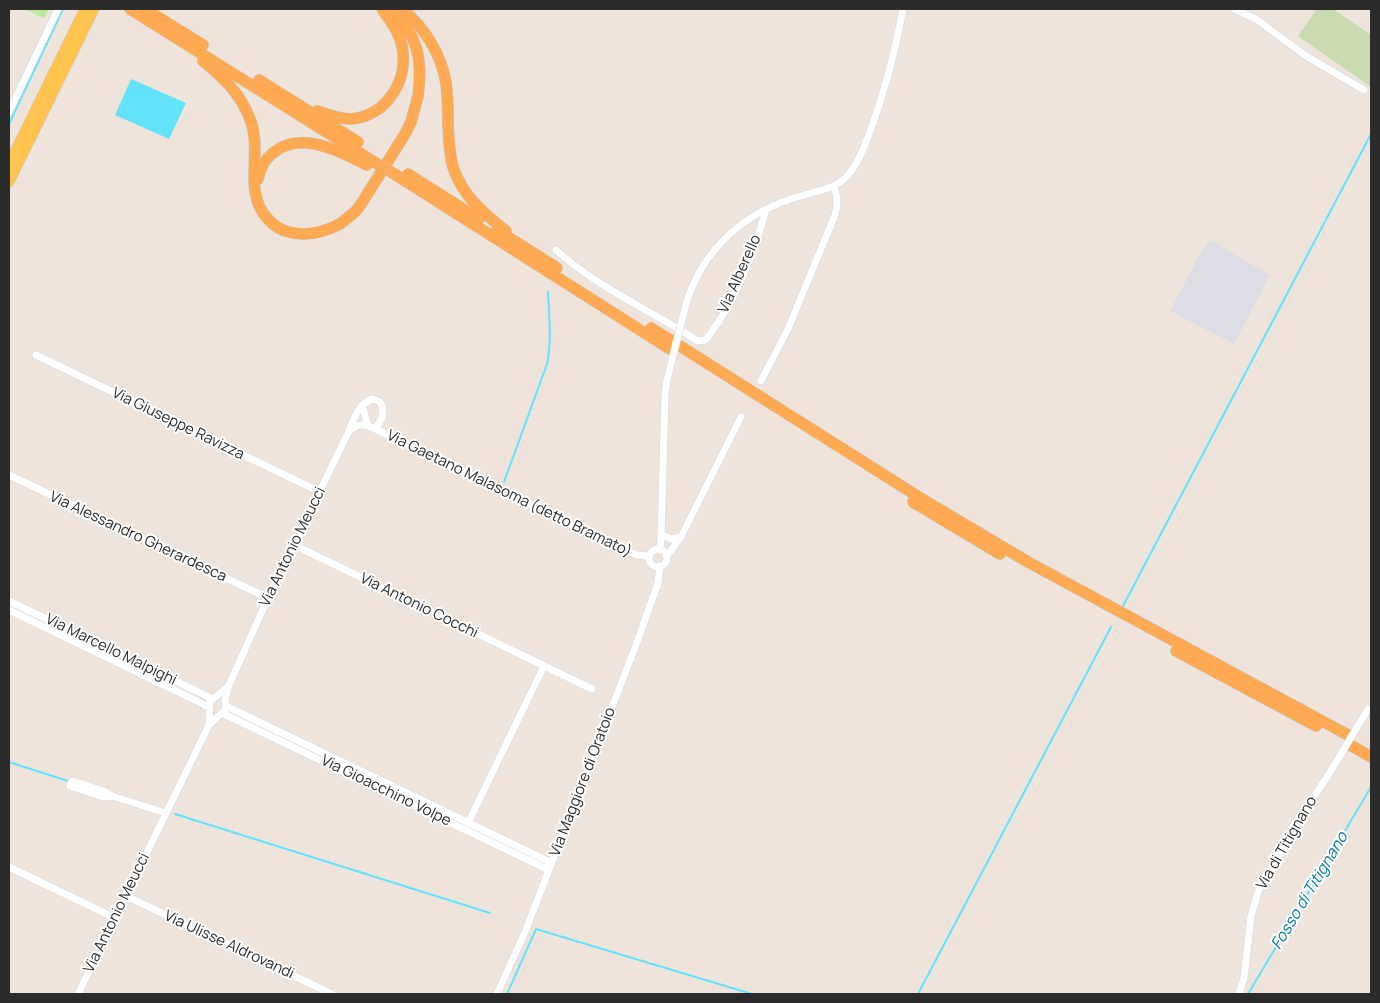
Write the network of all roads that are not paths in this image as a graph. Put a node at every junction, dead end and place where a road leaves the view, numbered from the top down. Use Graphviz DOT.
graph roads {
  1 [pos="58,9"];
  2 [pos="85,9"];
  3 [pos="94,9"];
  4 [pos="130,9"];
  5 [pos="146,9"];
  6 [pos="382,9"];
  7 [pos="391,9"];
  8 [pos="402,9"];
  9 [pos="903,9"];
  10 [pos="1234,9"];
  11 [pos="176,34"];
  12 [pos="1364,90"];
  13 [pos="286,96"];
  14 [pos="9,112"];
  15 [pos="9,164"];
  16 [pos="384,167"];
  17 [pos="9,182"];
  18 [pos="833,186"];
  19 [pos="256,196"];
  20 [pos="766,210"];
  21 [pos="556,250"];
  22 [pos="532,252"];
  23 [pos="675,327"];
  24 [pos="684,332"];
  25 [pos="675,347"];
  26 [pos="36,355"];
  27 [pos="761,380"];
  28 [pos="362,405"];
  29 [pos="741,417"];
  30 [pos="371,428"];
  31 [pos="348,433"];
  32 [pos="9,475"];
  33 [pos="320,492"];
  34 [pos="661,535"];
  35 [pos="681,537"];
  36 [pos="294,545"];
  37 [pos="660,549"];
  38 [pos="666,554"];
  39 [pos="648,556"];
  40 [pos="660,566"];
  41 [pos="268,598"];
  42 [pos="9,601"];
  43 [pos="9,610"];
  44 [pos="544,666"];
  45 [pos="228,684"];
  46 [pos="592,689"];
  47 [pos="214,699"];
  48 [pos="226,704"];
  49 [pos="1370,707"];
  50 [pos="210,709"];
  51 [pos="221,714"];
  52 [pos="209,725"];
  53 [pos="1350,740"];
  54 [pos="1371,748"];
  55 [pos="1371,757"];
  56 [pos="112,796"];
  57 [pos="166,813"];
  58 [pos="468,823"];
  59 [pos="552,863"];
  60 [pos="9,867"];
  61 [pos="549,870"];
  62 [pos="126,896"];
  63 [pos="115,918"];
  64 [pos="78,994"];
  65 [pos="332,994"];
  66 [pos="497,994"];
  67 [pos="1239,994"];
  1 -- 14 [label="street"];
  2 -- 15 [label="main road"];
  3 -- 17 [label="main road"];
  4 -- 11 [label="highway"];
  5 -- 11 [label="highway"];
  6 -- 13 [label="highway"];
  7 -- 19 [label="highway, bridge"];
  8 -- 22 [label="highway"];
  9 -- 18 [label="street"];
  10 -- 12 [label="street"];
  11 -- 13 [label="highway"];
  11 -- 16 [label="highway"];
  11 -- 19 [label="highway"];
  13 -- 16 [label="highway"];
  16 -- 19 [label="highway"];
  16 -- 22 [label="highway"];
  16 -- 25 [label="highway"];
  18 -- 20 [label="street"];
  18 -- 27 [label="street"];
  20 -- 24 [label="street, Via Alberello"];
  20 -- 34 [label="street, bridge"];
  21 -- 23 [label="street"];
  22 -- 25 [label="highway"];
  25 -- 53 [label="highway"];
  26 -- 33 [label="street, Via Giuseppe Ravizza"];
  28 -- 30 [label="street"];
  28 -- 30 [label="street"];
  28 -- 31 [label="street, Via Antonio Meucci"];
  29 -- 35 [label="street, Via Maggiore di Oratoio"];
  30 -- 31 [label="street"];
  30 -- 39 [label="street, Via Gaetano Malasoma (detto Bramato)"];
  31 -- 33 [label="street, Via Antonio Meucci"];
  32 -- 41 [label="street, Via Alessandro Gherardesca"];
  33 -- 36 [label="street, Via Antonio Meucci"];
  34 -- 35 [label="street"];
  34 -- 37 [label="street"];
  35 -- 38 [label="street, Via Maggiore di Oratoio"];
  36 -- 41 [label="street, Via Antonio Meucci"];
  36 -- 44 [label="street, Via Antonio Cocchi"];
  37 -- 38 [label="street"];
  37 -- 39 [label="street"];
  38 -- 40 [label="street, Via Maggiore di Oratoio"];
  39 -- 40 [label="street"];
  40 -- 59 [label="street, Via Maggiore di Oratoio"];
  41 -- 45 [label="street, Via Antonio Meucci"];
  42 -- 47 [label="street, Via Marcello Malpighi"];
  43 -- 50 [label="street, Via Marcello Malpighi"];
  44 -- 46 [label="street, Via Antonio Cocchi"];
  44 -- 58 [label="street"];
  45 -- 47 [label="street, Via Antonio Meucci"];
  45 -- 48 [label="street, Via Antonio Meucci"];
  47 -- 48 [label="street"];
  47 -- 50 [label="street, Via Antonio Meucci"];
  48 -- 51 [label="street, Via Antonio Meucci"];
  48 -- 58 [label="street, Via Gioacchino Volpe"];
  49 -- 67 [label="street, Via di Titignano, bridge"];
  50 -- 51 [label="street"];
  50 -- 52 [label="street, Via Antonio Meucci"];
  51 -- 52 [label="street, Via Antonio Meucci"];
  51 -- 61 [label="street, Via Gioacchino Volpe"];
  52 -- 57 [label="street, Via Antonio Meucci"];
  53 -- 54 [label="highway"];
  53 -- 55 [label="highway"];
  56 -- 56 [label="street"];
  56 -- 57 [label="street"];
  57 -- 62 [label="street, Via Antonio Meucci"];
  58 -- 59 [label="street, Via Gioacchino Volpe"];
  59 -- 61 [label="street, Via Maggiore di Oratoio"];
  60 -- 63 [label="street"];
  61 -- 66 [label="street, Via Maggiore di Oratoio"];
  62 -- 63 [label="street, Via Antonio Meucci"];
  62 -- 65 [label="street, Via Ulisse Aldrovandi"];
  63 -- 64 [label="street, Via Antonio Meucci"];
}
